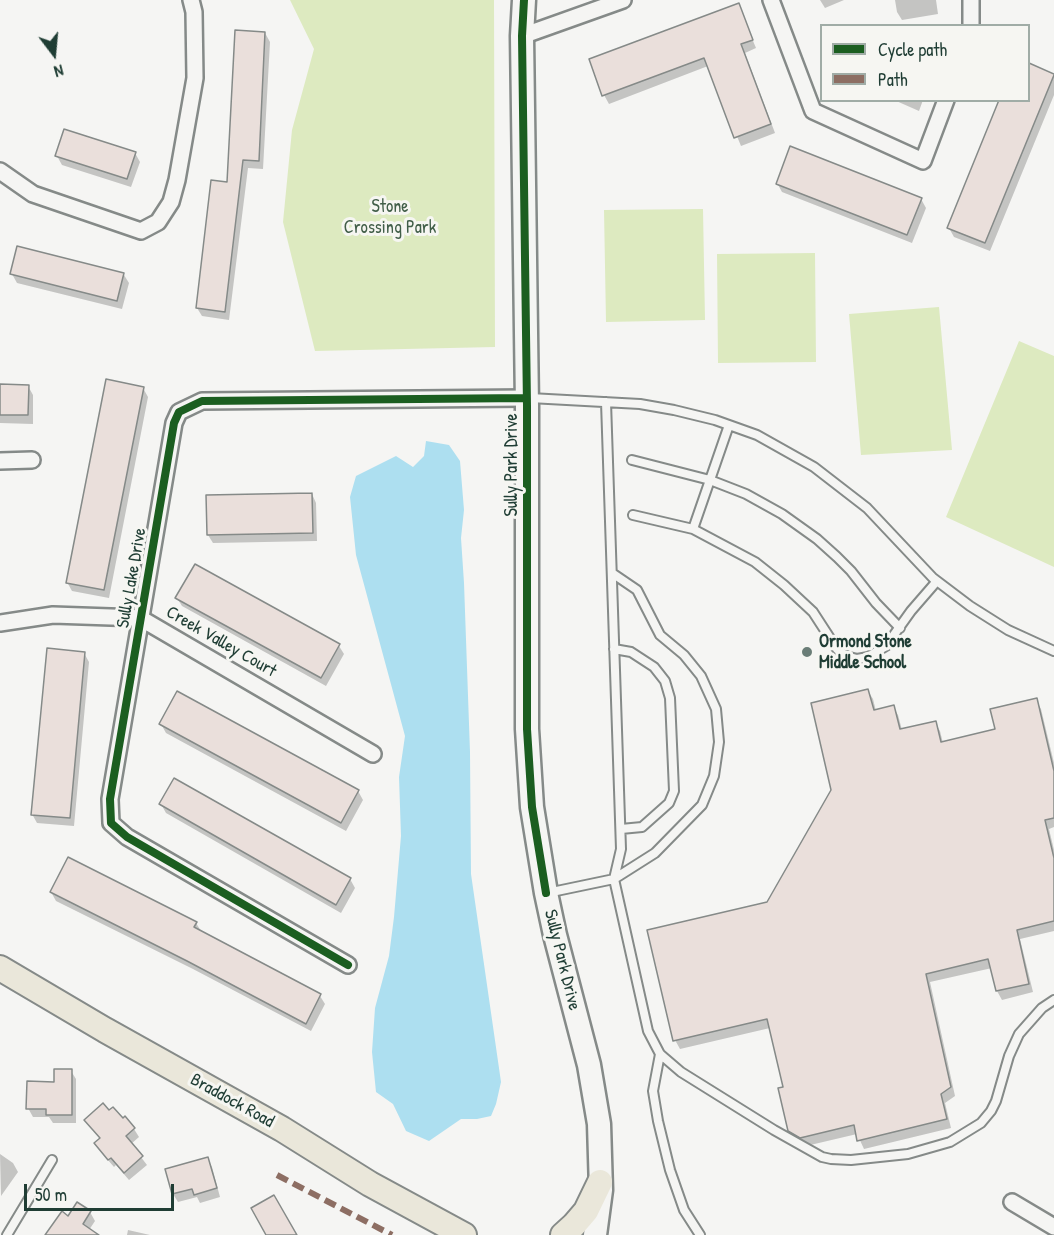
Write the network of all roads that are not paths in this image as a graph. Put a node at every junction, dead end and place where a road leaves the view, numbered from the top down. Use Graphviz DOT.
graph roads {
  1 [pos="191,0"];
  2 [pos="524,0"];
  3 [pos="623,0"];
  4 [pos="771,0"];
  5 [pos="971,0"];
  6 [pos="971,24"];
  7 [pos="522,36"];
  8 [pos="945,102"];
  9 [pos="0,171"];
  10 [pos="526,398"];
  11 [pos="606,402"];
  12 [pos="729,425"];
  13 [pos="32,460"];
  14 [pos="632,460"];
  15 [pos="0,461"];
  16 [pos="710,480"];
  17 [pos="633,515"];
  18 [pos="693,528"];
  19 [pos="612,573"];
  20 [pos="937,581"];
  21 [pos="140,618"];
  22 [pos="0,623"];
  23 [pos="900,628"];
  24 [pos="614,649"];
  25 [pos="1054,651"];
  26 [pos="374,754"];
  27 [pos="621,829"];
  28 [pos="614,879"];
  29 [pos="546,893"];
  30 [pos="348,965"];
  31 [pos="0,968"];
  32 [pos="1054,1000"];
  33 [pos="660,1054"];
  34 [pos="52,1160"];
  35 [pos="600,1182"];
  36 [pos="1012,1202"];
  37 [pos="1054,1227"];
  38 [pos="7,1235"];
  39 [pos="464,1235"];
  40 [pos="563,1235"];
  41 [pos="595,1235"];
  42 [pos="700,1235"];
  1 -- 9 [label="street"];
  2 -- 7 [label="street, Sully Park Drive"];
  3 -- 7 [label="street"];
  4 -- 8 [label="street"];
  5 -- 6 [label="street"];
  7 -- 10 [label="street, Sully Park Drive"];
  10 -- 11 [label="lane"];
  10 -- 21 [label="street, Sully Lake Drive"];
  10 -- 29 [label="street, Sully Park Drive"];
  11 -- 12 [label="lane"];
  11 -- 19 [label="lane"];
  12 -- 16 [label="lane"];
  12 -- 20 [label="lane"];
  13 -- 15 [label="street"];
  14 -- 16 [label="lane"];
  16 -- 18 [label="lane"];
  16 -- 23 [label="lane"];
  17 -- 18 [label="lane"];
  18 -- 23 [label="lane"];
  19 -- 24 [label="lane"];
  19 -- 28 [label="lane"];
  20 -- 23 [label="lane"];
  20 -- 25 [label="lane"];
  21 -- 22 [label="street, Creek Valley Court"];
  21 -- 26 [label="street, Creek Valley Court"];
  21 -- 30 [label="street, Sully Lake Drive"];
  24 -- 27 [label="lane"];
  24 -- 27 [label="lane"];
  27 -- 28 [label="lane"];
  28 -- 29 [label="lane"];
  28 -- 33 [label="lane"];
  29 -- 35 [label="street, Sully Park Drive"];
  31 -- 39 [label="main road, Braddock Road"];
  32 -- 33 [label="lane"];
  33 -- 42 [label="lane"];
  34 -- 38 [label="lane"];
  35 -- 40 [label="main road"];
  35 -- 41 [label="street, Sully Park Drive"];
  36 -- 37 [label="street"];
}
